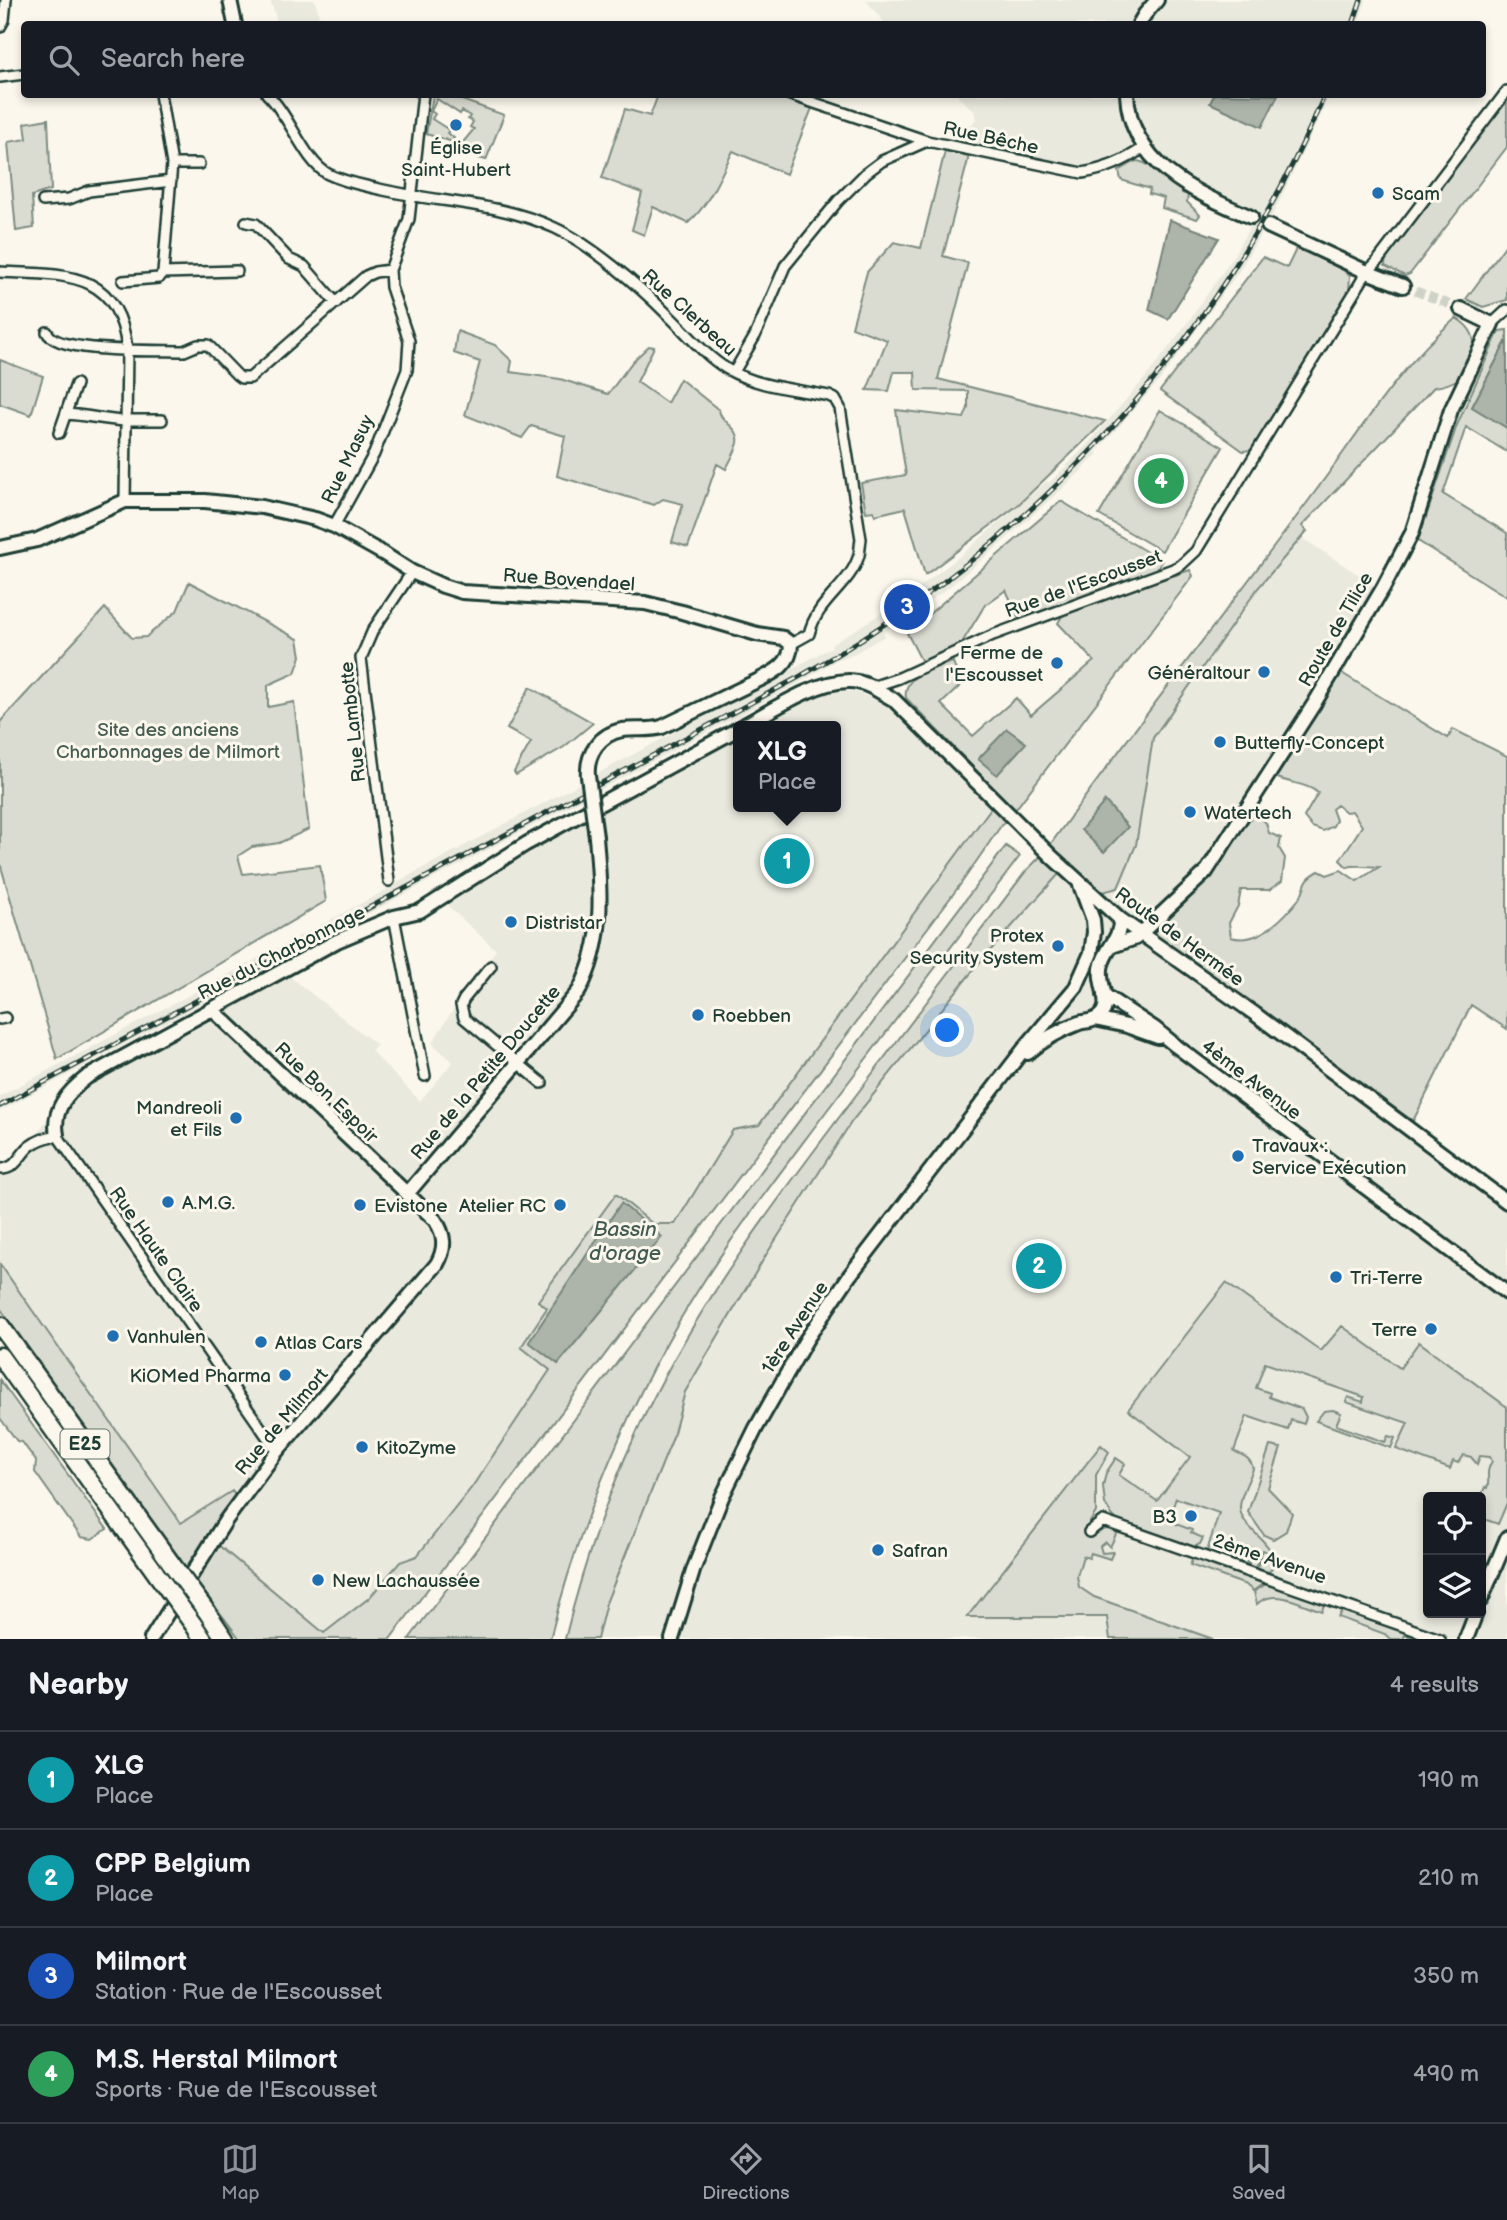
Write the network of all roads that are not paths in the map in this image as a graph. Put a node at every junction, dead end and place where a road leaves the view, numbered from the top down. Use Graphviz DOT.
graph roads {
  1 [pos="6,0"];
  2 [pos="230,0"];
  3 [pos="1157,0"];
  4 [pos="234,21"];
  5 [pos="1140,21"];
  6 [pos="0,27"];
  7 [pos="21,74"];
  8 [pos="0,76"];
  9 [pos="1507,91"];
  10 [pos="161,98"];
  11 [pos="270,98"];
  12 [pos="422,98"];
  13 [pos="800,98"];
  14 [pos="1127,98"];
  15 [pos="927,141"];
  16 [pos="1145,147"];
  17 [pos="172,164"];
  18 [pos="199,164"];
  19 [pos="171,181"];
  20 [pos="410,196"];
  21 [pos="43,201"];
  22 [pos="1251,217"];
  23 [pos="246,222"];
  24 [pos="1268,226"];
  25 [pos="390,270"];
  26 [pos="237,271"];
  27 [pos="0,272"];
  28 [pos="1367,272"];
  29 [pos="163,273"];
  30 [pos="123,281"];
  31 [pos="1403,286"];
  32 [pos="336,303"];
  33 [pos="1461,309"];
  34 [pos="1507,310"];
  35 [pos="1492,324"];
  36 [pos="47,332"];
  37 [pos="127,349"];
  38 [pos="734,372"];
  39 [pos="75,384"];
  40 [pos="66,414"];
  41 [pos="162,420"];
  42 [pos="125,421"];
  43 [pos="59,433"];
  44 [pos="125,501"];
  45 [pos="334,526"];
  46 [pos="0,548"];
  47 [pos="412,572"];
  48 [pos="791,644"];
  49 [pos="872,687"];
  50 [pos="753,721"];
  51 [pos="733,732"];
  52 [pos="389,881"];
  53 [pos="1079,881"];
  54 [pos="1108,909"];
  55 [pos="394,917"];
  56 [pos="1120,919"];
  57 [pos="1093,920"];
  58 [pos="1140,934"];
  59 [pos="1112,946"];
  60 [pos="491,966"];
  61 [pos="1073,991"];
  62 [pos="1103,993"];
  63 [pos="212,1009"];
  64 [pos="1090,1020"];
  65 [pos="1175,1046"];
  66 [pos="518,1063"];
  67 [pos="1009,1069"];
  68 [pos="425,1076"];
  69 [pos="542,1083"];
  70 [pos="57,1135"];
  71 [pos="0,1169"];
  72 [pos="407,1194"];
  73 [pos="1507,1202"];
  74 [pos="443,1234"];
  75 [pos="1507,1293"];
  76 [pos="0,1325"];
  77 [pos="0,1356"];
  78 [pos="277,1451"];
  79 [pos="1089,1532"];
  80 [pos="1507,1538"];
  81 [pos="1486,1588"];
  82 [pos="1474,1618"];
  83 [pos="150,1639"];
  84 [pos="203,1639"];
  85 [pos="225,1639"];
  86 [pos="672,1639"];
  87 [pos="1440,1639"];
  88 [pos="1466,1639"];
  1 -- 6 [label="street"];
  2 -- 4 [label="street"];
  3 -- 5 [label="street"];
  7 -- 8 [label="street"];
  9 -- 28 [label="street, Rue de l'Escousset"];
  10 -- 17 [label="street"];
  11 -- 20 [label="street, Rue Clerbeau"];
  12 -- 20 [label="street"];
  13 -- 15 [label="street, Rue Bêche"];
  14 -- 16 [label="street"];
  15 -- 16 [label="street, Rue Bêche"];
  15 -- 38 [label="street"];
  16 -- 22 [label="street"];
  17 -- 18 [label="street"];
  17 -- 19 [label="street"];
  19 -- 21 [label="street"];
  19 -- 29 [label="street"];
  20 -- 25 [label="street"];
  20 -- 38 [label="street, Rue Clerbeau"];
  23 -- 32 [label="street"];
  24 -- 28 [label="street"];
  25 -- 32 [label="street"];
  25 -- 45 [label="street, Rue Masuy"];
  26 -- 29 [label="street"];
  27 -- 37 [label="street"];
  28 -- 31 [label="street"];
  28 -- 49 [label="street, Rue de l'Escousset"];
  29 -- 30 [label="street"];
  32 -- 37 [label="street"];
  33 -- 35 [label="street"];
  34 -- 35 [label="street, Route de Tilice"];
  35 -- 58 [label="street, Route de Tilice"];
  36 -- 37 [label="street"];
  37 -- 42 [label="street"];
  38 -- 48 [label="street, Rue Clerbeau"];
  39 -- 40 [label="street"];
  40 -- 42 [label="street"];
  40 -- 43 [label="street"];
  41 -- 42 [label="street"];
  42 -- 44 [label="street"];
  44 -- 45 [label="street, Rue Masuy"];
  44 -- 46 [label="street, Rue Masuy"];
  45 -- 47 [label="street, Rue Bovendael"];
  47 -- 48 [label="street, Rue Bovendael"];
  47 -- 52 [label="street, Rue Lambotte"];
  48 -- 66 [label="street, Rue de la Petite Doucette, bridge"];
  49 -- 50 [label="street, Route de Hermée"];
  49 -- 53 [label="street, Route de Hermée"];
  51 -- 55 [label="street, Rue du Charbonnage"];
  53 -- 54 [label="street, Route de Hermée"];
  53 -- 57 [label="street, 1ère Avenue"];
  54 -- 56 [label="street, Route de Hermée"];
  54 -- 57 [label="street"];
  55 -- 63 [label="street, Rue du Charbonnage"];
  55 -- 68 [label="street"];
  56 -- 58 [label="street, Route de Hermée"];
  56 -- 59 [label="street"];
  57 -- 61 [label="street, 1ère Avenue"];
  58 -- 59 [label="street"];
  58 -- 73 [label="street, Route de Hermée"];
  59 -- 62 [label="street"];
  60 -- 66 [label="street"];
  61 -- 62 [label="street"];
  61 -- 64 [label="street"];
  61 -- 67 [label="street, 1ère Avenue"];
  62 -- 64 [label="street"];
  62 -- 65 [label="street, 4ème Avenue"];
  63 -- 70 [label="street, Rue du Charbonnage"];
  63 -- 72 [label="street, Rue Bon Espoir"];
  64 -- 65 [label="street, 4ème Avenue"];
  64 -- 67 [label="street, 1ère Avenue"];
  65 -- 75 [label="street, 4ème Avenue"];
  66 -- 69 [label="street"];
  66 -- 72 [label="street, Rue de la Petite Doucette"];
  67 -- 86 [label="street, 1ère Avenue"];
  70 -- 71 [label="street"];
  70 -- 78 [label="street, Rue Haute Claire"];
  72 -- 74 [label="street, Rue Bon Espoir"];
  74 -- 78 [label="street, Rue de Milmort"];
  76 -- 85 [label="highway, E25, bridge"];
  77 -- 84 [label="highway, E25, bridge"];
  78 -- 83 [label="street, Rue de Milmort"];
  79 -- 87 [label="street, 2ème Avenue"];
  80 -- 81 [label="street"];
  82 -- 88 [label="street"];
}
